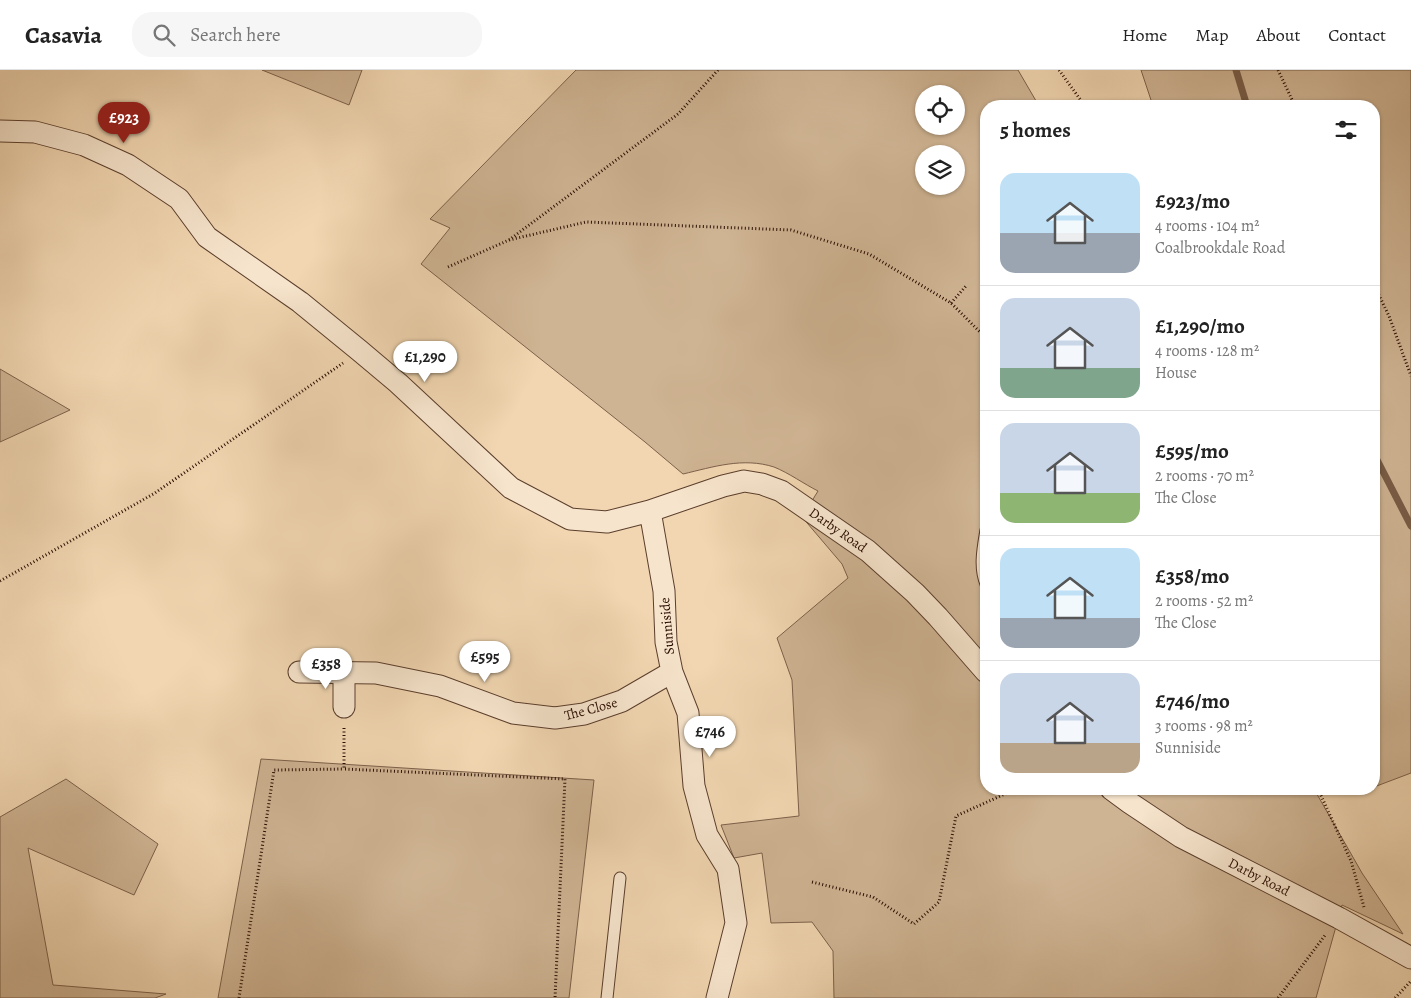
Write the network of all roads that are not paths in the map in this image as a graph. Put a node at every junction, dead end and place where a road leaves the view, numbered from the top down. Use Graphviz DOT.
graph roads {
  1 [pos="0,131"];
  2 [pos="650,511"];
  3 [pos="980,665"];
  4 [pos="299,672"];
  5 [pos="672,672"];
  6 [pos="344,673"];
  7 [pos="344,707"];
  8 [pos="1119,795"];
  9 [pos="620,878"];
  10 [pos="1411,958"];
  11 [pos="606,998"];
  12 [pos="717,998"];
  1 -- 2 [label="street, Darby Road"];
  2 -- 3 [label="street, Darby Road"];
  2 -- 5 [label="street, Sunniside"];
  4 -- 6 [label="street, The Close"];
  5 -- 6 [label="street, The Close"];
  5 -- 12 [label="street, Sunniside"];
  6 -- 7 [label="street"];
  8 -- 10 [label="street, Darby Road"];
  9 -- 11 [label="lane"];
}
